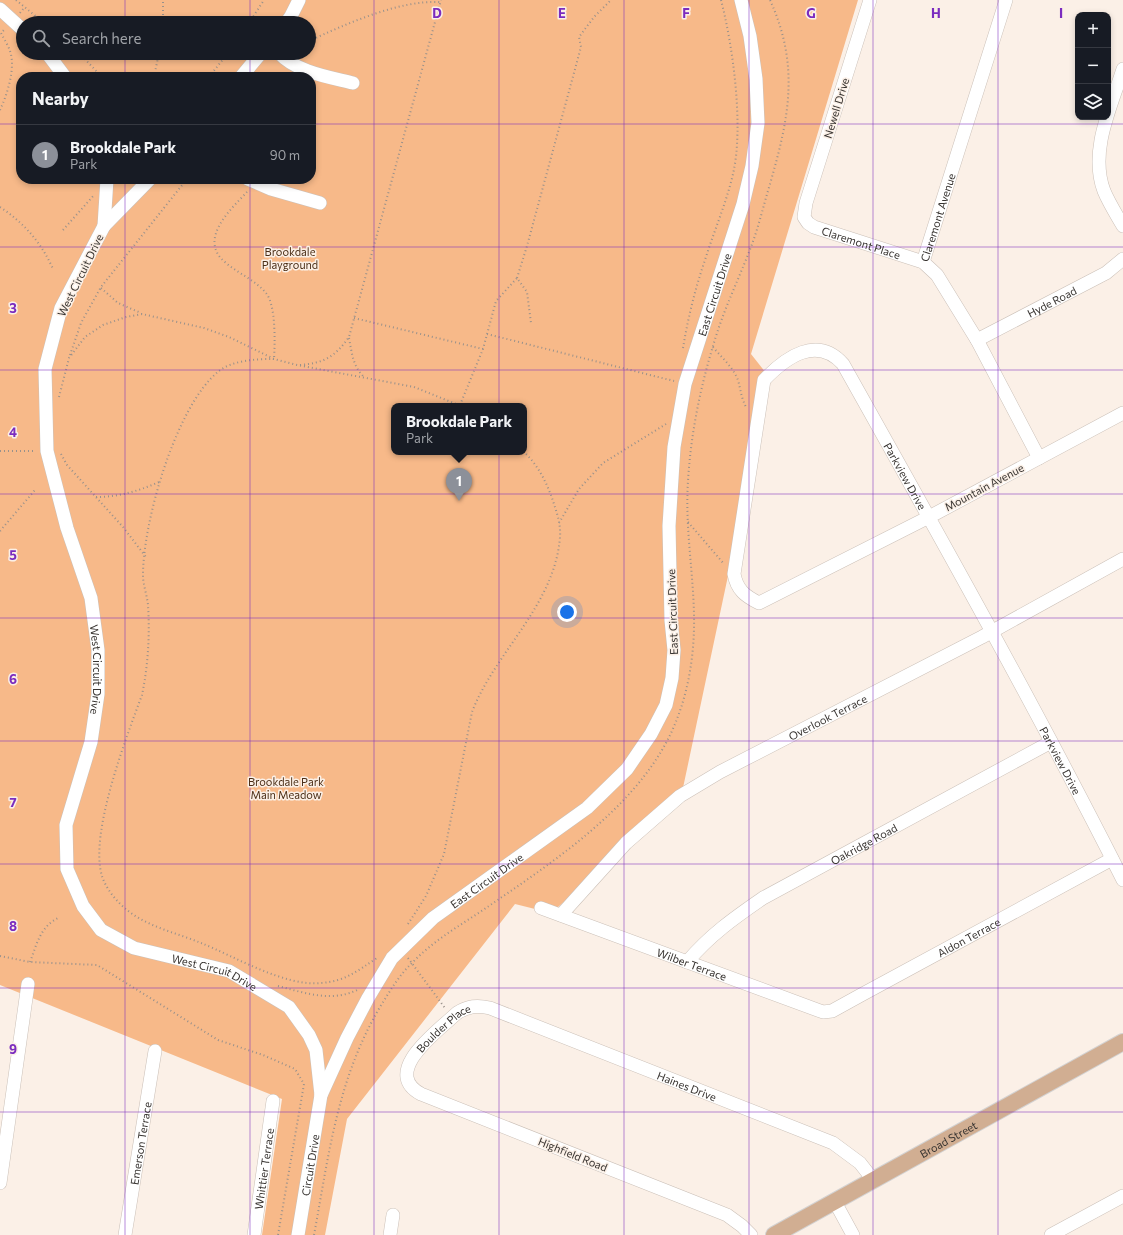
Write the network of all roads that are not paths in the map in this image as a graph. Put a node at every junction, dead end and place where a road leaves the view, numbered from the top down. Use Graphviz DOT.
graph roads {
  1 [pos="299,0"];
  2 [pos="741,0"];
  3 [pos="870,0"];
  4 [pos="1006,0"];
  5 [pos="0,9"];
  6 [pos="291,16"];
  7 [pos="16,24"];
  8 [pos="52,60"];
  9 [pos="254,60"];
  10 [pos="288,60"];
  11 [pos="1123,69"];
  12 [pos="61,72"];
  13 [pos="244,72"];
  14 [pos="315,72"];
  15 [pos="316,72"];
  16 [pos="353,83"];
  17 [pos="107,184"];
  18 [pos="145,184"];
  19 [pos="260,184"];
  20 [pos="320,203"];
  21 [pos="804,217"];
  22 [pos="104,226"];
  23 [pos="1123,226"];
  24 [pos="1123,259"];
  25 [pos="923,262"];
  26 [pos="977,340"];
  27 [pos="1123,413"];
  28 [pos="1039,458"];
  29 [pos="929,517"];
  30 [pos="1123,559"];
  31 [pos="759,603"];
  32 [pos="992,631"];
  33 [pos="1051,742"];
  34 [pos="1112,859"];
  35 [pos="1123,880"];
  36 [pos="541,908"];
  37 [pos="561,915"];
  38 [pos="687,962"];
  39 [pos="28,984"];
  40 [pos="490,1008"];
  41 [pos="823,1012"];
  42 [pos="1122,1045"];
  43 [pos="154,1051"];
  44 [pos="408,1066"];
  45 [pos="321,1095"];
  46 [pos="273,1102"];
  47 [pos="874,1181"];
  48 [pos="0,1183"];
  49 [pos="1123,1196"];
  50 [pos="835,1202"];
  51 [pos="393,1214"];
  52 [pos="125,1235"];
  53 [pos="254,1235"];
  54 [pos="298,1235"];
  55 [pos="390,1235"];
  56 [pos="751,1235"];
  57 [pos="774,1235"];
  58 [pos="852,1235"];
  59 [pos="1051,1235"];
  1 -- 6 [label="street"];
  2 -- 45 [label="street, East Circuit Drive"];
  3 -- 21 [label="street, Newell Drive"];
  4 -- 25 [label="street, Claremont Avenue"];
  5 -- 7 [label="street"];
  8 -- 12 [label="street"];
  9 -- 13 [label="street"];
  10 -- 14 [label="street"];
  11 -- 23 [label="street"];
  15 -- 16 [label="street"];
  17 -- 22 [label="street"];
  18 -- 22 [label="street, West Circuit Drive"];
  19 -- 20 [label="street"];
  21 -- 25 [label="street, Claremont Place"];
  22 -- 45 [label="street, West Circuit Drive"];
  24 -- 26 [label="street, Hyde Road"];
  25 -- 26 [label="street, Claremont Avenue"];
  26 -- 28 [label="street, Claremont Avenue"];
  27 -- 28 [label="street, Mountain Avenue"];
  28 -- 29 [label="street, Mountain Avenue"];
  29 -- 31 [label="street, Mountain Avenue"];
  29 -- 31 [label="street, Parkview Drive"];
  29 -- 32 [label="street, Parkview Drive"];
  30 -- 32 [label="street, Overlook Terrace"];
  32 -- 33 [label="street, Parkview Drive"];
  32 -- 37 [label="street, Overlook Terrace"];
  33 -- 34 [label="street, Parkview Drive"];
  33 -- 38 [label="street, Oakridge Road"];
  34 -- 35 [label="street, Parkview Drive"];
  34 -- 41 [label="street, Aldon Terrace"];
  36 -- 37 [label="street, Wilber Terrace"];
  37 -- 38 [label="street, Wilber Terrace"];
  38 -- 41 [label="street, Wilber Terrace"];
  39 -- 48 [label="street"];
  40 -- 44 [label="street, Boulder Place"];
  40 -- 47 [label="street, Haines Drive"];
  42 -- 47 [label="main road, Broad Street"];
  43 -- 52 [label="street, Emerson Terrace"];
  44 -- 56 [label="street, Highfield Road"];
  45 -- 54 [label="street, Circuit Drive"];
  46 -- 53 [label="street, Whittier Terrace"];
  47 -- 50 [label="main road, Broad Street"];
  49 -- 59 [label="street"];
  50 -- 57 [label="main road, Broad Street"];
  50 -- 58 [label="street"];
  51 -- 55 [label="street"];
}
